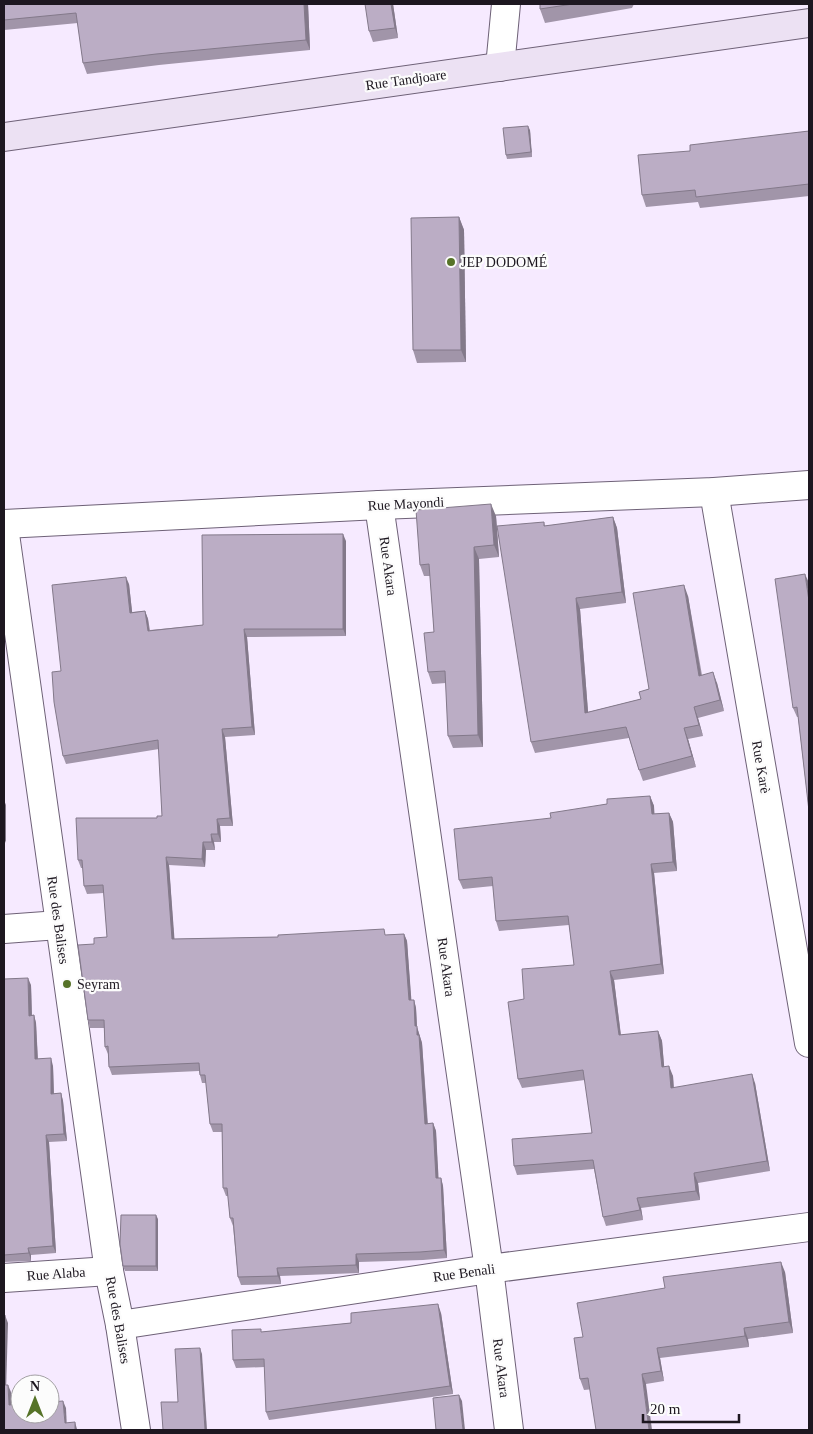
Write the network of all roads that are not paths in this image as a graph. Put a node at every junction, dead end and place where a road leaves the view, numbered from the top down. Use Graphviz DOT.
graph roads {
  1 [pos="506,4"];
  2 [pos="809,24"];
  3 [pos="500,67"];
  4 [pos="4,137"];
  5 [pos="809,485"];
  6 [pos="714,492"];
  7 [pos="379,505"];
  8 [pos="4,526"];
  9 [pos="59,925"];
  10 [pos="4,929"];
  11 [pos="809,1043"];
  12 [pos="809,1227"];
  13 [pos="489,1269"];
  14 [pos="108,1271"];
  15 [pos="4,1278"];
  16 [pos="120,1325"];
  17 [pos="136,1430"];
  18 [pos="509,1430"];
  1 -- 3 [label="street"];
  2 -- 3 [label="street, Rue Tandjoare"];
  3 -- 4 [label="street, Rue Tandjoare"];
  5 -- 6 [label="street, Rue Mayondi"];
  6 -- 7 [label="street, Rue Mayondi"];
  6 -- 11 [label="street, Rue Karè"];
  7 -- 8 [label="street, Rue Mayondi"];
  7 -- 13 [label="street, Rue Akara"];
  8 -- 9 [label="street, Rue des Balises"];
  9 -- 10 [label="street"];
  9 -- 14 [label="street, Rue des Balises"];
  12 -- 13 [label="street, Rue Benali"];
  13 -- 16 [label="street, Rue Benali"];
  13 -- 18 [label="street, Rue Akara"];
  14 -- 15 [label="street, Rue Alaba"];
  14 -- 16 [label="street, Rue des Balises"];
  16 -- 17 [label="street, Rue des Balises"];
}
